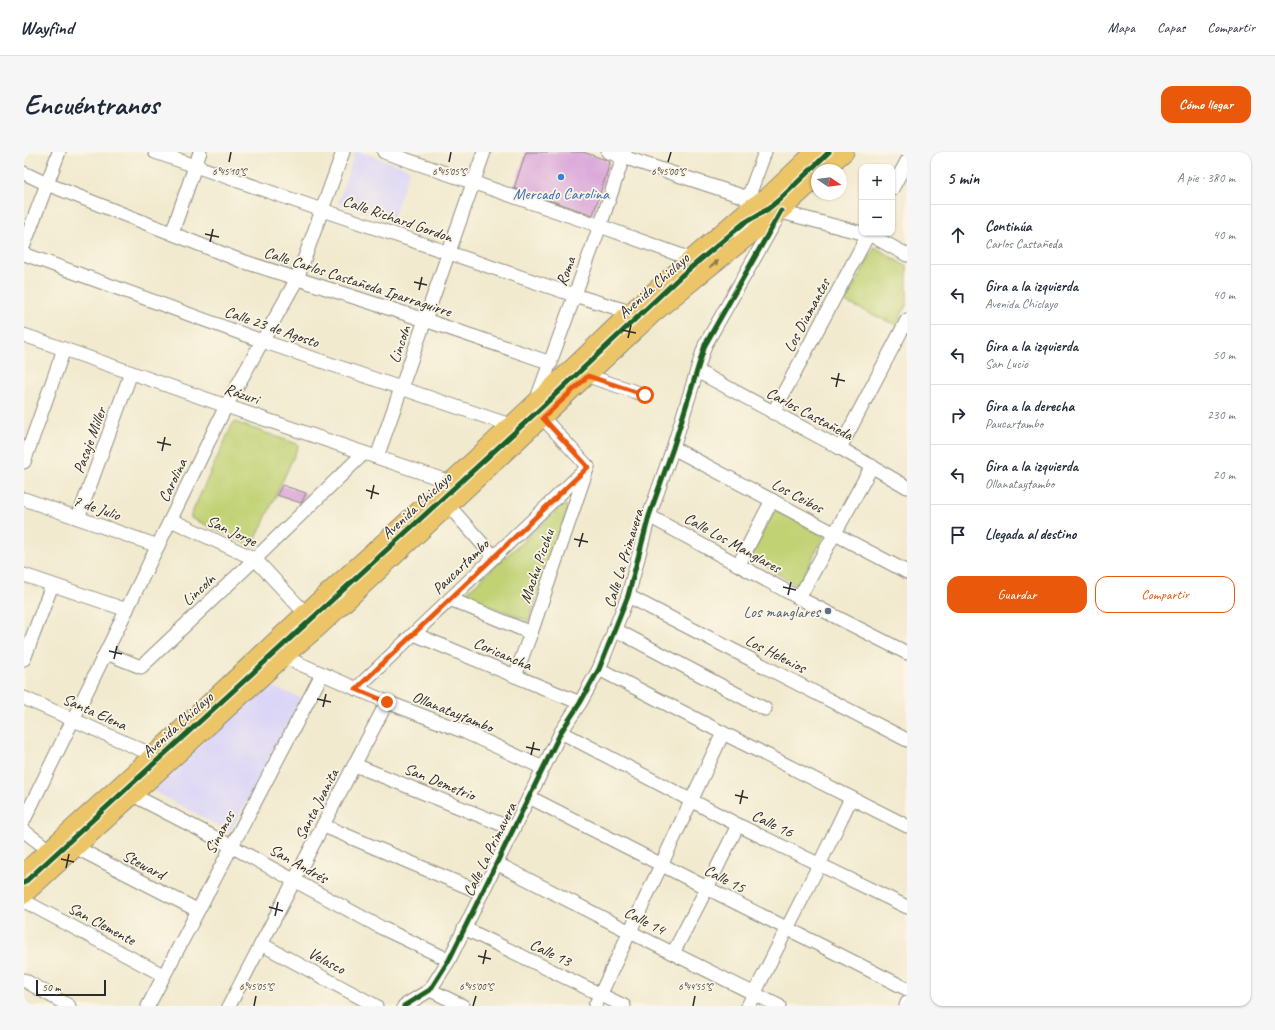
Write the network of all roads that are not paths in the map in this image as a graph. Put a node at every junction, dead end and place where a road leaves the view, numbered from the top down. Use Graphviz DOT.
graph roads {
  1 [pos="59,152"];
  2 [pos="155,152"];
  3 [pos="200,152"];
  4 [pos="343,152"];
  5 [pos="384,152"];
  6 [pos="484,152"];
  7 [pos="608,152"];
  8 [pos="765,152"];
  9 [pos="814,152"];
  10 [pos="829,152"];
  11 [pos="845,152"];
  12 [pos="624,154"];
  13 [pos="907,161"];
  14 [pos="832,164"];
  15 [pos="195,166"];
  16 [pos="24,173"];
  17 [pos="473,182"];
  18 [pos="811,182"];
  19 [pos="47,184"];
  20 [pos="895,184"];
  21 [pos="747,205"];
  22 [pos="322,210"];
  23 [pos="774,210"];
  24 [pos="600,226"];
  25 [pos="859,231"];
  26 [pos="172,233"];
  27 [pos="864,236"];
  28 [pos="872,236"];
  29 [pos="24,245"];
  30 [pos="449,253"];
  31 [pos="24,254"];
  32 [pos="907,255"];
  33 [pos="690,259"];
  34 [pos="297,279"];
  35 [pos="574,295"];
  36 [pos="630,312"];
  37 [pos="425,320"];
  38 [pos="907,320"];
  39 [pos="24,335"];
  40 [pos="262,341"];
  41 [pos="64,349"];
  42 [pos="550,363"];
  43 [pos="697,371"];
  44 [pos="131,373"];
  45 [pos="588,376"];
  46 [pos="401,388"];
  47 [pos="645,395"];
  48 [pos="226,406"];
  49 [pos="539,410"];
  50 [pos="773,413"];
  51 [pos="510,425"];
  52 [pos="673,448"];
  53 [pos="840,448"];
  54 [pos="364,453"];
  55 [pos="377,457"];
  56 [pos="24,462"];
  57 [pos="872,466"];
  58 [pos="588,467"];
  59 [pos="450,482"];
  60 [pos="907,486"];
  61 [pos="24,499"];
  62 [pos="772,500"];
  63 [pos="448,506"];
  64 [pos="650,516"];
  65 [pos="78,518"];
  66 [pos="171,520"];
  67 [pos="834,533"];
  68 [pos="158,546"];
  69 [pos="494,557"];
  70 [pos="255,559"];
  71 [pos="739,564"];
  72 [pos="907,572"];
  73 [pos="24,575"];
  74 [pos="52,585"];
  75 [pos="628,596"];
  76 [pos="799,598"];
  77 [pos="450,599"];
  78 [pos="127,610"];
  79 [pos="305,613"];
  80 [pos="614,629"];
  81 [pos="531,633"];
  82 [pos="414,634"];
  83 [pos="106,653"];
  84 [pos="907,653"];
  85 [pos="25,654"];
  86 [pos="284,657"];
  87 [pos="599,669"];
  88 [pos="322,674"];
  89 [pos="515,676"];
  90 [pos="356,689"];
  91 [pos="24,698"];
  92 [pos="387,702"];
  93 [pos="580,703"];
  94 [pos="765,709"];
  95 [pos="73,720"];
  96 [pos="561,732"];
  97 [pos="723,733"];
  98 [pos="907,740"];
  99 [pos="153,756"];
  100 [pos="355,765"];
  101 [pos="543,768"];
  102 [pos="133,795"];
  103 [pos="529,797"];
  104 [pos="851,798"];
  105 [pos="691,801"];
  106 [pos="24,820"];
  107 [pos="738,825"];
  108 [pos="324,826"];
  109 [pos="907,826"];
  110 [pos="513,829"];
  111 [pos="24,831"];
  112 [pos="231,846"];
  113 [pos="75,847"];
  114 [pos="49,850"];
  115 [pos="496,863"];
  116 [pos="661,865"];
  117 [pos="819,865"];
  118 [pos="24,872"];
  119 [pos="295,881"];
  120 [pos="24,883"];
  121 [pos="707,888"];
  122 [pos="482,893"];
  123 [pos="24,895"];
  124 [pos="24,901"];
  125 [pos="907,907"];
  126 [pos="197,910"];
  127 [pos="464,928"];
  128 [pos="786,928"];
  129 [pos="630,932"];
  130 [pos="261,944"];
  131 [pos="673,953"];
  132 [pos="449,960"];
  133 [pos="164,975"];
  134 [pos="24,980"];
  135 [pos="907,989"];
  136 [pos="430,990"];
  137 [pos="754,994"];
  138 [pos="598,1000"];
  139 [pos="907,1003"];
  140 [pos="69,1006"];
  141 [pos="148,1006"];
  142 [pos="229,1006"];
  143 [pos="376,1006"];
  144 [pos="404,1006"];
  145 [pos="463,1006"];
  146 [pos="624,1006"];
  147 [pos="748,1006"];
  148 [pos="780,1006"];
  149 [pos="906,1006"];
  1 -- 19 [label="street"];
  2 -- 15 [label="street, Calle Richard Gordon"];
  3 -- 15 [label="street"];
  4 -- 22 [label="street, Carolina"];
  5 -- 17 [label="street"];
  6 -- 17 [label="street, Lincoln"];
  7 -- 12 [label="street"];
  8 -- 21 [label="street"];
  9 -- 21 [label="main road, Avenida Chiclayo"];
  10 -- 23 [label="street, Avenida Chiclayo"];
  11 -- 14 [label="main road"];
  12 -- 21 [label="street"];
  12 -- 24 [label="street, Roma"];
  13 -- 20 [label="street"];
  15 -- 22 [label="street, Calle Richard Gordon"];
  15 -- 26 [label="street"];
  16 -- 19 [label="street, Calle Carlos Castañeda Iparraguirre"];
  17 -- 24 [label="street"];
  17 -- 30 [label="street, Lincoln"];
  18 -- 23 [label="main road, Avenida Chiclayo"];
  19 -- 26 [label="street, Calle Carlos Castañeda Iparraguirre"];
  19 -- 29 [label="street"];
  21 -- 33 [label="main road, Avenida Chiclayo"];
  22 -- 30 [label="street, Calle Richard Gordon"];
  22 -- 34 [label="street, Carolina"];
  23 -- 25 [label="street"];
  23 -- 43 [label="street, Calle La Primavera"];
  45 -- 23 [label="main road, Avenida Chiclayo, one-way"];
  23 -- 49 [label="street, Avenida Chiclayo"];
  24 -- 33 [label="street"];
  24 -- 35 [label="street, Roma"];
  26 -- 34 [label="street, Calle Carlos Castañeda Iparraguirre"];
  27 -- 50 [label="street, Los Diamantes"];
  28 -- 32 [label="street"];
  30 -- 35 [label="street, Calle Richard Gordon"];
  30 -- 37 [label="street, Lincoln"];
  31 -- 40 [label="street, Calle 23 de Agosto"];
  33 -- 36 [label="main road, Avenida Chiclayo"];
  34 -- 37 [label="street, Calle Carlos Castañeda Iparraguirre"];
  34 -- 40 [label="street, Carolina"];
  35 -- 36 [label="street, Calle Richard Gordon"];
  35 -- 42 [label="street, Roma"];
  36 -- 49 [label="main road, Avenida Chiclayo"];
  37 -- 42 [label="street, Calle Carlos Castañeda Iparraguirre"];
  37 -- 46 [label="street, Lincoln"];
  38 -- 53 [label="street"];
  39 -- 41 [label="street, Rázuri"];
  40 -- 46 [label="street, Calle 23 de Agosto"];
  40 -- 48 [label="street, Carolina"];
  41 -- 44 [label="street, Rázuri"];
  41 -- 56 [label="street"];
  42 -- 49 [label="street, Roma"];
  43 -- 50 [label="street, Carlos Castañeda"];
  43 -- 52 [label="street, Calle La Primavera"];
  44 -- 48 [label="street, Rázuri"];
  44 -- 65 [label="street, Pasaje Miller"];
  45 -- 47 [label="street"];
  45 -- 49 [label="main road, Avenida Chiclayo"];
  46 -- 51 [label="street, Calle 23 de Agosto"];
  46 -- 55 [label="street, Lincoln"];
  48 -- 54 [label="street, Rázuri"];
  48 -- 66 [label="street, Carolina"];
  49 -- 51 [label="main road, Avenida Chiclayo"];
  49 -- 58 [label="street"];
  49 -- 63 [label="main road, Avenida Chiclayo"];
  49 -- 120 [label="street, Avenida Chiclayo"];
  50 -- 53 [label="street, Carlos Castañeda"];
  51 -- 59 [label="main road, Avenida Chiclayo"];
  52 -- 62 [label="street, Los Ceibos"];
  52 -- 64 [label="street, Calle La Primavera"];
  53 -- 57 [label="street, Carlos Castañeda"];
  54 -- 55 [label="street, Rázuri"];
  54 -- 70 [label="street, Lincoln"];
  55 -- 59 [label="street, Rázuri"];
  57 -- 60 [label="street, Carlos Castañeda"];
  57 -- 67 [label="street"];
  58 -- 69 [label="street, Paucartambo"];
  58 -- 81 [label="street, Machu Picchu"];
  59 -- 79 [label="main road, Avenida Chiclayo"];
  61 -- 65 [label="street, 7 de Julio"];
  62 -- 67 [label="street, Los Ceibos"];
  62 -- 71 [label="street"];
  63 -- 69 [label="street"];
  63 -- 86 [label="main road, Avenida Chiclayo"];
  64 -- 71 [label="street, Calle Los Manglares"];
  64 -- 75 [label="street, Calle La Primavera"];
  65 -- 68 [label="street, 7 de Julio"];
  66 -- 68 [label="street, Carolina"];
  66 -- 70 [label="street, San Jorge"];
  67 -- 72 [label="street, Los Ceibos"];
  67 -- 76 [label="street"];
  68 -- 78 [label="street, Carolina"];
  69 -- 77 [label="street, Paucartambo"];
  70 -- 79 [label="street, San Jorge"];
  70 -- 83 [label="street, Lincoln"];
  71 -- 76 [label="street, Calle Los Manglares"];
  73 -- 74 [label="street"];
  74 -- 78 [label="street"];
  74 -- 85 [label="street"];
  75 -- 80 [label="street, Calle La Primavera"];
  75 -- 98 [label="street, Los Helenios"];
  76 -- 84 [label="street, Calle Los Manglares"];
  77 -- 81 [label="street"];
  77 -- 82 [label="street, Paucartambo"];
  78 -- 83 [label="street, Carolina"];
  79 -- 99 [label="main road, Avenida Chiclayo"];
  80 -- 87 [label="street, Calle La Primavera"];
  80 -- 94 [label="street"];
  81 -- 89 [label="street, Machu Picchu"];
  82 -- 89 [label="street, Coricancha"];
  82 -- 90 [label="street, Paucartambo"];
  83 -- 95 [label="street, Carolina"];
  86 -- 88 [label="street, Ollanataytambo"];
  86 -- 102 [label="main road, Avenida Chiclayo"];
  87 -- 93 [label="street, Calle La Primavera"];
  87 -- 97 [label="street"];
  88 -- 90 [label="street, Ollanataytambo"];
  88 -- 112 [label="street, Sinamos"];
  89 -- 93 [label="street, Coricancha"];
  90 -- 92 [label="street, Ollanataytambo"];
  91 -- 95 [label="street, Santa Elena"];
  92 -- 100 [label="street, Santa Juanita"];
  92 -- 101 [label="street, Ollanataytambo"];
  93 -- 96 [label="street, Calle La Primavera"];
  95 -- 99 [label="street, Santa Elena"];
  95 -- 106 [label="street, Carolina"];
  96 -- 101 [label="street, Calle La Primavera"];
  96 -- 105 [label="street, Calle 16"];
  97 -- 104 [label="street"];
  97 -- 105 [label="street"];
  99 -- 114 [label="main road, Avenida Chiclayo"];
  100 -- 108 [label="street, Santa Juanita"];
  100 -- 110 [label="street, San Demetrio"];
  101 -- 103 [label="street, Calle La Primavera"];
  102 -- 112 [label="street, San Andrés"];
  102 -- 113 [label="main road, Avenida Chiclayo"];
  103 -- 110 [label="street, Calle La Primavera"];
  103 -- 116 [label="street, Calle 15"];
  104 -- 109 [label="street"];
  104 -- 117 [label="street"];
  105 -- 107 [label="street, Calle 16"];
  105 -- 116 [label="street"];
  107 -- 117 [label="street, Calle 16"];
  107 -- 121 [label="street"];
  108 -- 119 [label="street, Santa Juanita"];
  108 -- 122 [label="street"];
  110 -- 115 [label="street, Calle La Primavera"];
  111 -- 114 [label="street"];
  112 -- 119 [label="street, San Andrés"];
  112 -- 126 [label="street, Sinamos"];
  113 -- 123 [label="main road, Avenida Chiclayo"];
  113 -- 126 [label="street, Steward"];
  114 -- 118 [label="main road, Avenida Chiclayo"];
  115 -- 122 [label="street, Calle La Primavera"];
  115 -- 129 [label="street, Calle 14"];
  116 -- 121 [label="street, Calle 15"];
  116 -- 129 [label="street"];
  117 -- 125 [label="street, Calle 16"];
  117 -- 128 [label="street"];
  119 -- 130 [label="street, Santa Juanita"];
  119 -- 132 [label="street, San Andrés"];
  121 -- 128 [label="street, Calle 15"];
  121 -- 131 [label="street"];
  122 -- 127 [label="street, Calle La Primavera"];
  124 -- 133 [label="street, San Clemente"];
  126 -- 133 [label="street, Sinamos"];
  127 -- 132 [label="street, Calle La Primavera"];
  127 -- 138 [label="street, Calle 13"];
  128 -- 135 [label="street, Calle 15"];
  128 -- 137 [label="street"];
  129 -- 131 [label="street, Calle 14"];
  129 -- 138 [label="street"];
  130 -- 142 [label="street, Santa Juanita"];
  130 -- 143 [label="street, Velasco"];
  131 -- 137 [label="street, Calle 14"];
  132 -- 136 [label="street, Calle La Primavera"];
  133 -- 141 [label="street, Sinamos"];
  134 -- 140 [label="street"];
  136 -- 144 [label="street"];
  136 -- 145 [label="street"];
  137 -- 147 [label="street"];
  137 -- 148 [label="street, Calle 14"];
  138 -- 146 [label="street, Calle 13"];
  139 -- 149 [label="street"];
}
